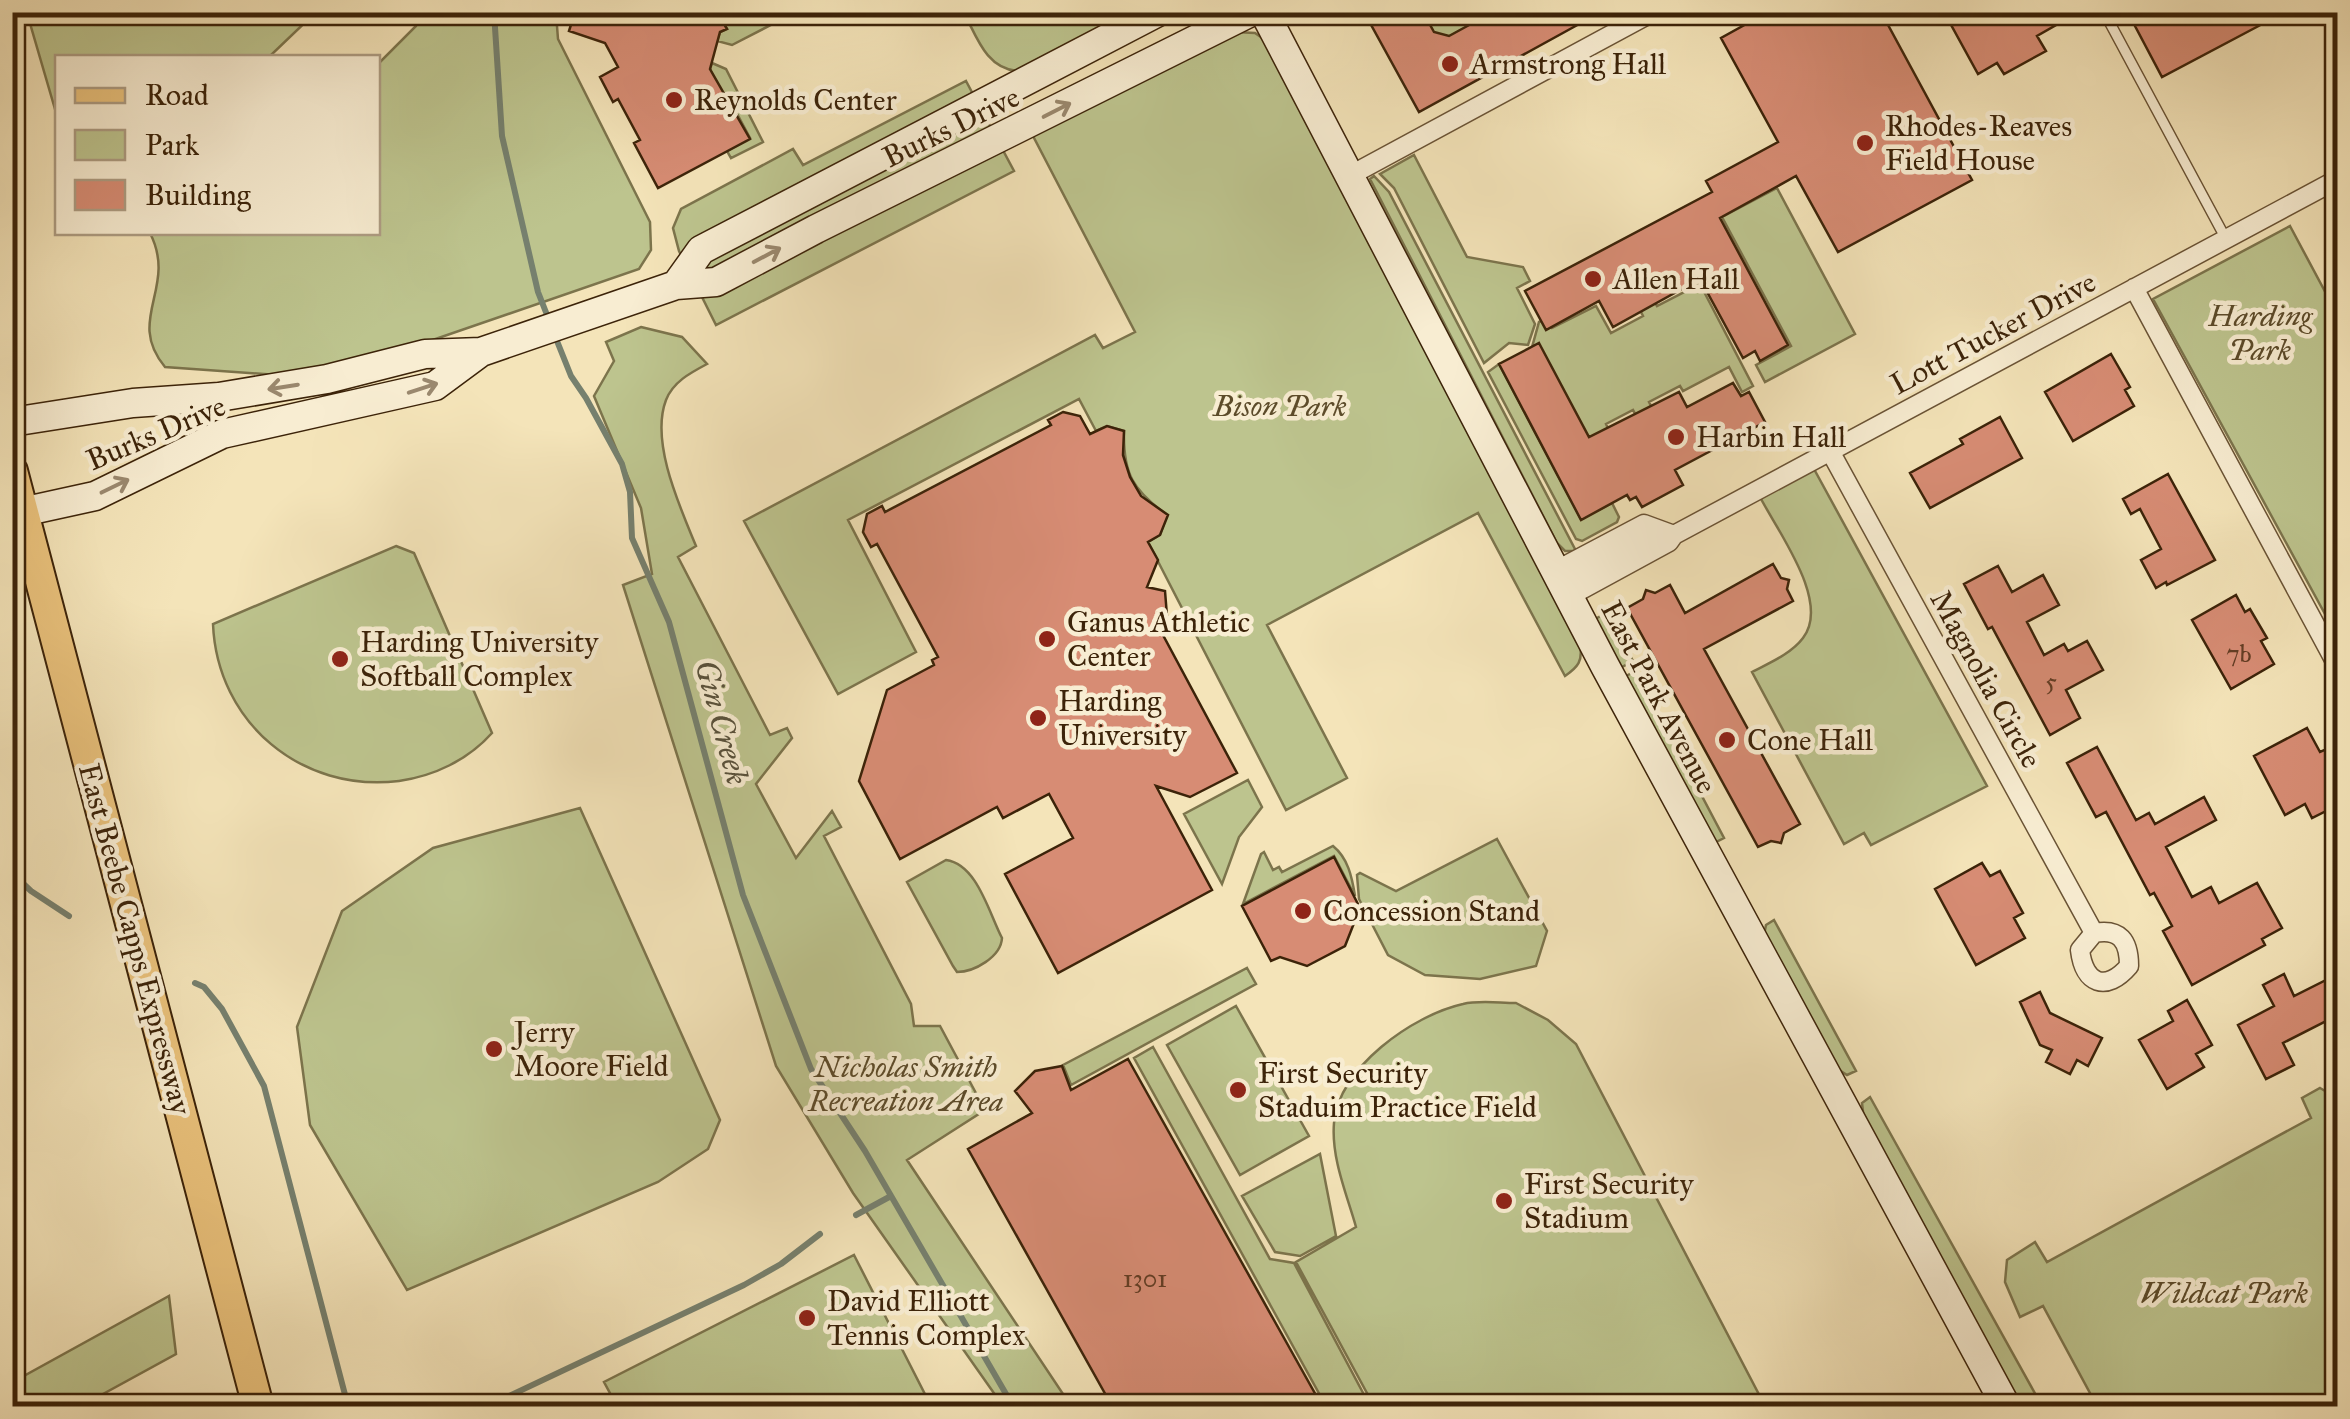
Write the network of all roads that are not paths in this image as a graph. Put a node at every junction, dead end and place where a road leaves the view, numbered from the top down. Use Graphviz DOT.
graph roads {
  1 [pos="1158,12"];
  2 [pos="1250,12"];
  3 [pos="1264,12"];
  4 [pos="1653,12"];
  5 [pos="2104,12"];
  6 [pos="1352,175"];
  7 [pos="2338,179"];
  8 [pos="2226,239"];
  9 [pos="676,285"];
  10 [pos="2134,288"];
  11 [pos="482,352"];
  12 [pos="12,422"];
  13 [pos="1830,452"];
  14 [pos="12,472"];
  15 [pos="22,512"];
  16 [pos="1562,584"];
  17 [pos="2338,667"];
  18 [pos="2094,933"];
  19 [pos="258,1406"];
  20 [pos="2006,1406"];
  1 -- 9 [label="street, Burks Drive"];
  9 -- 2 [label="street, Burks Drive, one-way"];
  3 -- 6 [label="street, East Park Avenue"];
  4 -- 6 [label="street"];
  5 -- 8 [label="lane"];
  6 -- 16 [label="street, East Park Avenue"];
  7 -- 8 [label="street, Lott Tucker Drive"];
  8 -- 10 [label="street, Lott Tucker Drive"];
  9 -- 11 [label="street, Burks Drive"];
  10 -- 13 [label="street, Lott Tucker Drive"];
  10 -- 17 [label="street"];
  11 -- 12 [label="street, Burks Drive, one-way"];
  15 -- 11 [label="street, Burks Drive, one-way"];
  13 -- 16 [label="street, Lott Tucker Drive"];
  13 -- 18 [label="street, Magnolia Circle"];
  14 -- 15 [label="main road, East Beebe Capps Expressway"];
  15 -- 19 [label="main road, East Beebe Capps Expressway"];
  16 -- 20 [label="street, East Park Avenue"];
}
